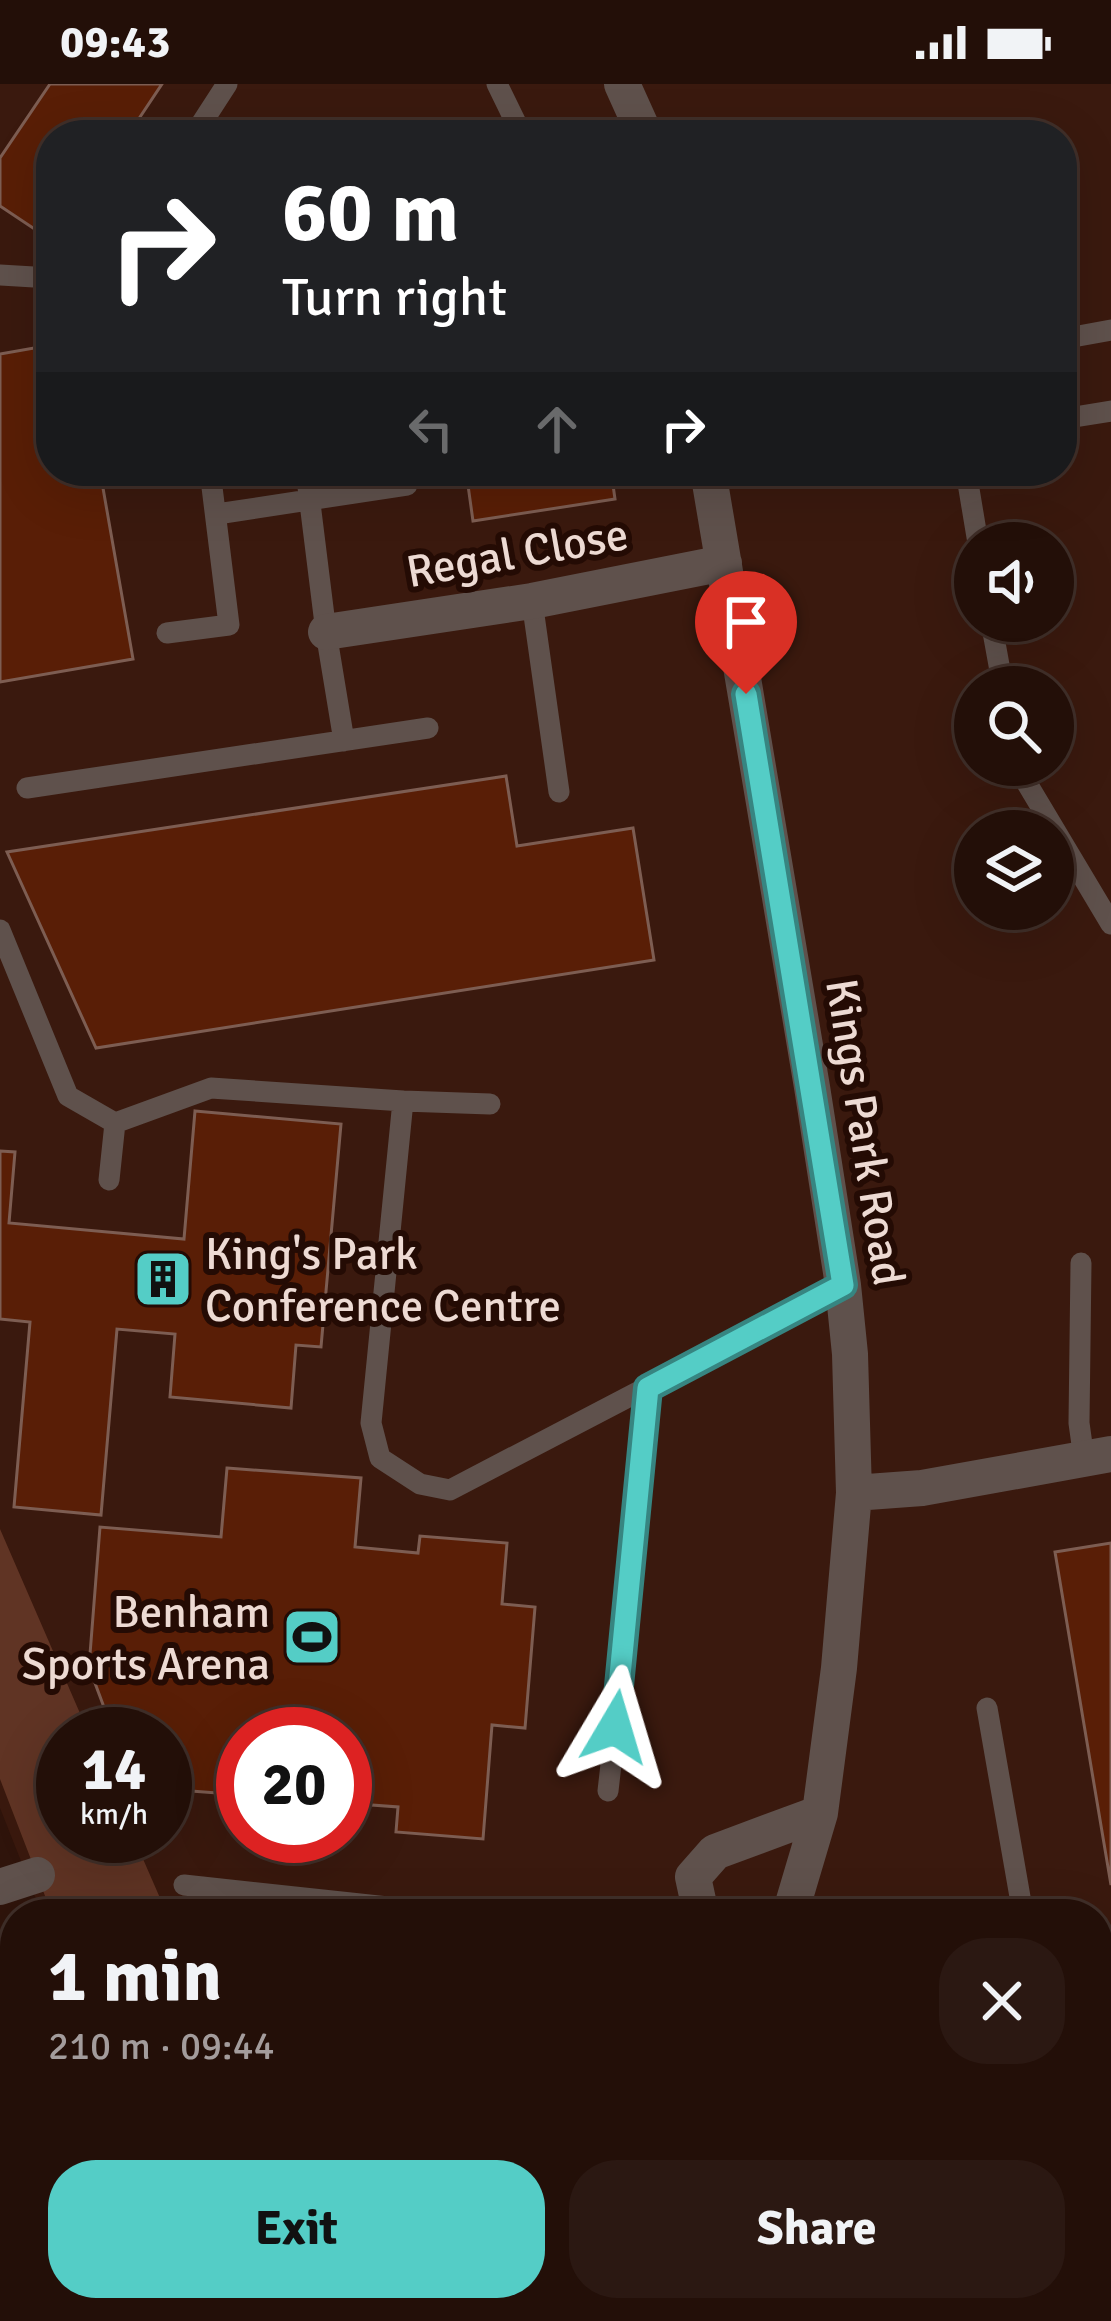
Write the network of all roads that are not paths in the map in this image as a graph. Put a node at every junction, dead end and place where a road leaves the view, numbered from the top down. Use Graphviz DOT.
graph roads {
  1 [pos="227,84"];
  2 [pos="497,84"];
  3 [pos="622,84"];
  4 [pos="643,84"];
  5 [pos="204,120"];
  6 [pos="515,120"];
  7 [pos="641,120"];
  8 [pos="647,120"];
  9 [pos="0,275"];
  10 [pos="36,277"];
  11 [pos="1111,330"];
  12 [pos="1077,336"];
  13 [pos="1111,411"];
  14 [pos="1077,416"];
  15 [pos="212,486"];
  16 [pos="308,486"];
  17 [pos="401,486"];
  18 [pos="711,486"];
  19 [pos="968,486"];
  20 [pos="310,500"];
  21 [pos="217,514"];
  22 [pos="974,522"];
  23 [pos="724,563"];
  24 [pos="532,601"];
  25 [pos="326,632"];
  26 [pos="167,633"];
  27 [pos="428,728"];
  28 [pos="344,741"];
  29 [pos="1029,786"];
  30 [pos="26,788"];
  31 [pos="559,792"];
  32 [pos="1111,924"];
  33 [pos="0,930"];
  34 [pos="403,1101"];
  35 [pos="490,1104"];
  36 [pos="115,1123"];
  37 [pos="109,1180"];
  38 [pos="1081,1263"];
  39 [pos="843,1285"];
  40 [pos="648,1388"];
  41 [pos="1098,1456"];
  42 [pos="854,1492"];
  43 [pos="986,1708"];
  44 [pos="608,1791"];
  45 [pos="820,1813"];
  46 [pos="37,1875"];
  47 [pos="184,1885"];
  48 [pos="0,1887"];
  49 [pos="314,1899"];
  50 [pos="698,1899"];
  51 [pos="794,1899"];
  52 [pos="1020,1899"];
  1 -- 5 [label="lane"];
  2 -- 6 [label="lane"];
  3 -- 7 [label="street"];
  4 -- 8 [label="street"];
  9 -- 10 [label="lane"];
  11 -- 12 [label="lane"];
  13 -- 14 [label="lane"];
  15 -- 21 [label="lane"];
  16 -- 20 [label="lane"];
  17 -- 20 [label="lane"];
  18 -- 23 [label="street, Kings Park Road"];
  19 -- 22 [label="lane"];
  20 -- 21 [label="lane"];
  20 -- 25 [label="lane"];
  21 -- 26 [label="lane"];
  23 -- 24 [label="street, Regal Close"];
  23 -- 39 [label="street, Kings Park Road"];
  24 -- 25 [label="street, Regal Close"];
  24 -- 31 [label="lane"];
  25 -- 28 [label="lane"];
  27 -- 28 [label="lane"];
  28 -- 30 [label="lane"];
  29 -- 32 [label="lane"];
  33 -- 36 [label="lane"];
  34 -- 35 [label="lane"];
  34 -- 36 [label="lane"];
  34 -- 40 [label="lane"];
  36 -- 37 [label="lane"];
  38 -- 41 [label="lane"];
  39 -- 40 [label="lane"];
  39 -- 42 [label="street, Kings Park Road"];
  40 -- 44 [label="lane"];
  41 -- 42 [label="street"];
  42 -- 45 [label="street, Kings Park Road"];
  43 -- 52 [label="lane"];
  45 -- 50 [label="street"];
  45 -- 51 [label="street, Kings Park Road"];
  46 -- 48 [label="street"];
  47 -- 49 [label="lane"];
}
